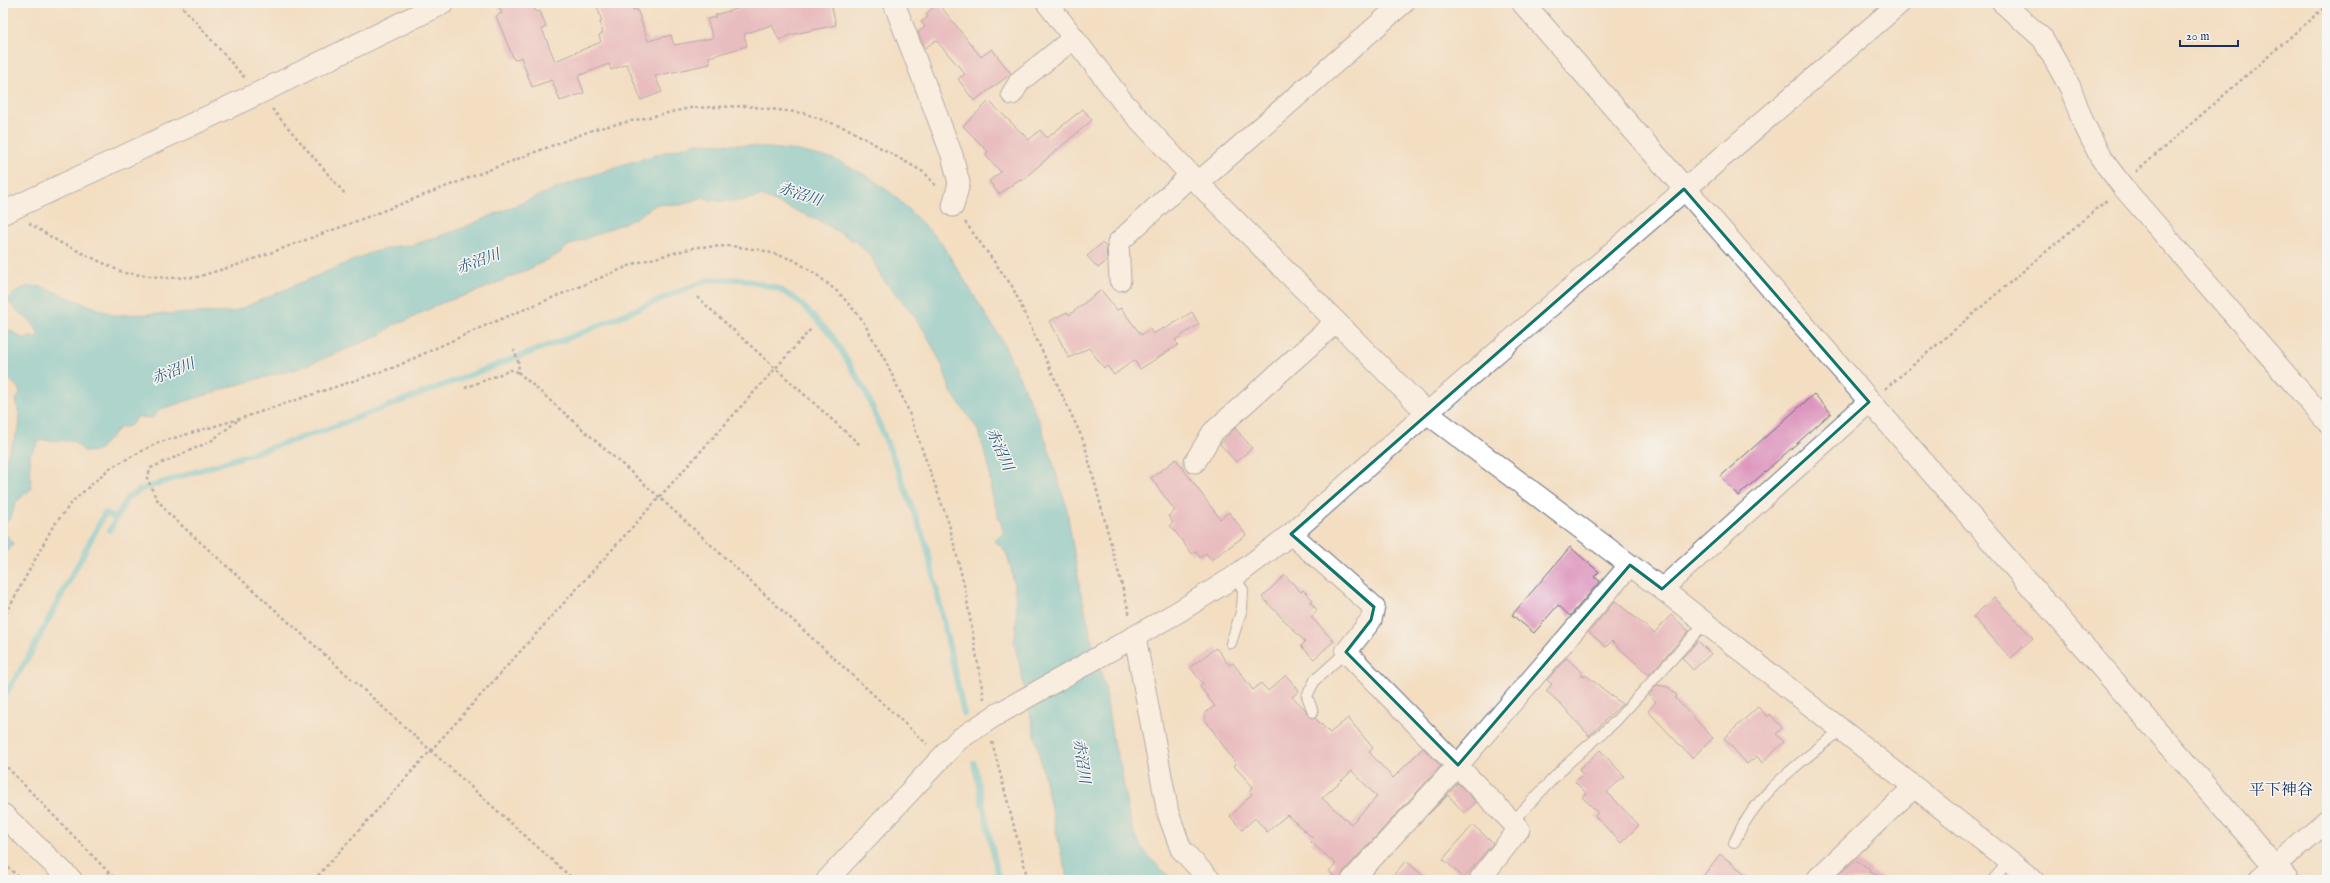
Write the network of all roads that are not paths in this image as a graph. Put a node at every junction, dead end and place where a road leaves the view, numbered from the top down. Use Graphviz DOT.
graph roads {
  1 [pos="443,3"];
  2 [pos="894,3"];
  3 [pos="1047,3"];
  4 [pos="1403,3"];
  5 [pos="1523,3"];
  6 [pos="1900,3"];
  7 [pos="2003,3"];
  8 [pos="1074,38"];
  9 [pos="1012,94"];
  10 [pos="1194,179"];
  11 [pos="1684,189"];
  12 [pos="953,206"];
  13 [pos="6,212"];
  14 [pos="1120,280"];
  15 [pos="1336,322"];
  16 [pos="1869,402"];
  17 [pos="1427,413"];
  18 [pos="2327,422"];
  19 [pos="1195,462"];
  20 [pos="1291,534"];
  21 [pos="1630,565"];
  22 [pos="1234,576"];
  23 [pos="1662,589"];
  24 [pos="1705,623"];
  25 [pos="1135,638"];
  26 [pos="1231,643"];
  27 [pos="1346,652"];
  28 [pos="1313,712"];
  29 [pos="1841,730"];
  30 [pos="1458,765"];
  31 [pos="1914,787"];
  32 [pos="3,815"];
  33 [pos="2327,821"];
  34 [pos="1512,822"];
  35 [pos="1734,843"];
  36 [pos="2009,861"];
  37 [pos="2274,875"];
  38 [pos="1818,878"];
  39 [pos="71,880"];
  40 [pos="827,880"];
  41 [pos="1210,880"];
  42 [pos="1352,880"];
  43 [pos="1484,880"];
  44 [pos="1993,880"];
  45 [pos="2033,880"];
  1 -- 13 [label="street"];
  2 -- 12 [label="street"];
  3 -- 8 [label="street"];
  4 -- 10 [label="street"];
  5 -- 11 [label="street"];
  6 -- 11 [label="street"];
  7 -- 18 [label="street"];
  8 -- 9 [label="street"];
  8 -- 10 [label="street"];
  10 -- 14 [label="street"];
  10 -- 15 [label="street"];
  11 -- 16 [label="street"];
  11 -- 17 [label="street"];
  15 -- 17 [label="street"];
  15 -- 19 [label="street"];
  16 -- 23 [label="street"];
  16 -- 37 [label="street"];
  17 -- 20 [label="street"];
  17 -- 21 [label="street"];
  20 -- 22 [label="street"];
  20 -- 27 [label="street"];
  21 -- 23 [label="street"];
  21 -- 30 [label="street"];
  22 -- 25 [label="street"];
  22 -- 26 [label="lane"];
  23 -- 24 [label="street"];
  24 -- 29 [label="street"];
  24 -- 34 [label="lane"];
  25 -- 40 [label="street"];
  25 -- 41 [label="street"];
  27 -- 28 [label="lane"];
  27 -- 30 [label="street"];
  29 -- 31 [label="street"];
  29 -- 35 [label="lane"];
  30 -- 34 [label="street"];
  30 -- 42 [label="street"];
  31 -- 36 [label="street"];
  31 -- 38 [label="street"];
  32 -- 39 [label="street"];
  33 -- 37 [label="street"];
  34 -- 43 [label="street"];
  36 -- 44 [label="lane"];
  36 -- 45 [label="street"];
}
